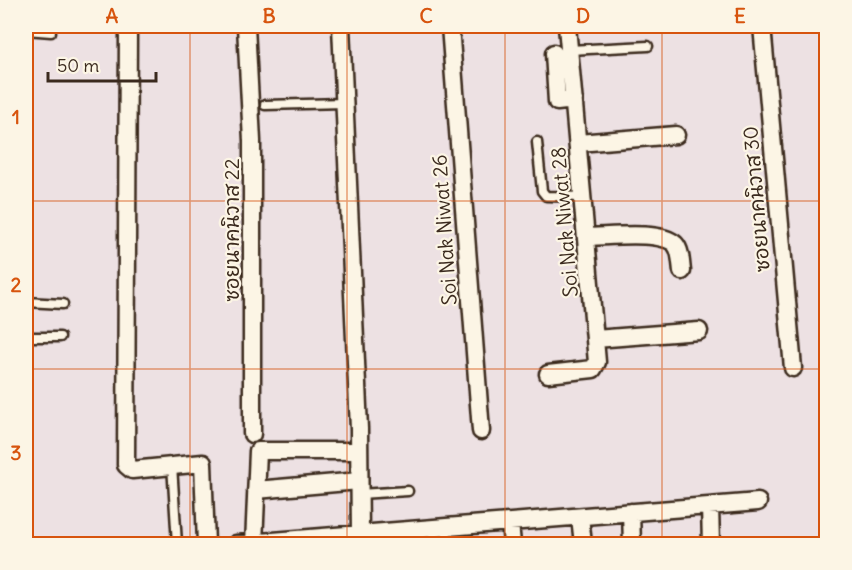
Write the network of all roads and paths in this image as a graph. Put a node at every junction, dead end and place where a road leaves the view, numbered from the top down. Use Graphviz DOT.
graph roads {
  1 [pos="128,26"];
  2 [pos="246,26"];
  3 [pos="341,26"];
  4 [pos="450,26"];
  5 [pos="567,26"];
  6 [pos="762,26"];
  7 [pos="26,30"];
  8 [pos="51,32"];
  9 [pos="648,46"];
  10 [pos="562,51"];
  11 [pos="344,103"];
  12 [pos="265,105"];
  13 [pos="676,135"];
  14 [pos="537,142"];
  15 [pos="578,143"];
  16 [pos="583,197"];
  17 [pos="586,237"];
  18 [pos="682,272"];
  19 [pos="26,302"];
  20 [pos="63,304"];
  21 [pos="699,331"];
  22 [pos="26,337"];
  23 [pos="60,338"];
  24 [pos="595,339"];
  25 [pos="793,368"];
  26 [pos="548,374"];
  27 [pos="481,431"];
  28 [pos="252,434"];
  29 [pos="359,451"];
  30 [pos="172,465"];
  31 [pos="359,487"];
  32 [pos="256,490"];
  33 [pos="408,491"];
  34 [pos="758,501"];
  35 [pos="710,506"];
  36 [pos="630,512"];
  37 [pos="580,517"];
  38 [pos="510,523"];
  39 [pos="360,534"];
  40 [pos="441,536"];
  41 [pos="254,543"];
  42 [pos="177,544"];
  43 [pos="206,544"];
  44 [pos="236,544"];
  45 [pos="512,544"];
  46 [pos="583,544"];
  47 [pos="632,544"];
  48 [pos="711,544"];
  1 -- 30 [label="street"];
  2 -- 28 [label="street, ซอยนาคนิวาส 22"];
  3 -- 11 [label="street"];
  4 -- 27 [label="street, Soi Nak Niwat 26"];
  5 -- 10 [label="street, Soi Nak Niwat 28"];
  6 -- 25 [label="street, ซอยนาคนิวาส 30"];
  7 -- 8 [label="lane"];
  9 -- 10 [label="lane"];
  10 -- 15 [label="street, Soi Nak Niwat 28"];
  11 -- 12 [label="lane"];
  11 -- 29 [label="street"];
  13 -- 15 [label="street"];
  14 -- 16 [label="lane"];
  15 -- 16 [label="street, Soi Nak Niwat 28"];
  16 -- 17 [label="street, Soi Nak Niwat 28"];
  17 -- 18 [label="street"];
  17 -- 24 [label="street, Soi Nak Niwat 28"];
  19 -- 20 [label="lane"];
  21 -- 24 [label="street"];
  22 -- 23 [label="lane"];
  24 -- 26 [label="street, Soi Nak Niwat 28"];
  29 -- 31 [label="street"];
  29 -- 32 [label="street"];
  30 -- 42 [label="lane"];
  30 -- 43 [label="street"];
  31 -- 32 [label="street"];
  31 -- 33 [label="lane"];
  31 -- 39 [label="street"];
  32 -- 41 [label="street"];
  34 -- 35 [label="street"];
  35 -- 36 [label="street"];
  35 -- 48 [label="street"];
  36 -- 37 [label="street"];
  36 -- 47 [label="street"];
  37 -- 38 [label="street"];
  37 -- 46 [label="street"];
  38 -- 40 [label="street"];
  38 -- 45 [label="street"];
  39 -- 40 [label="street"];
  39 -- 41 [label="street"];
  41 -- 44 [label="street"];
}
